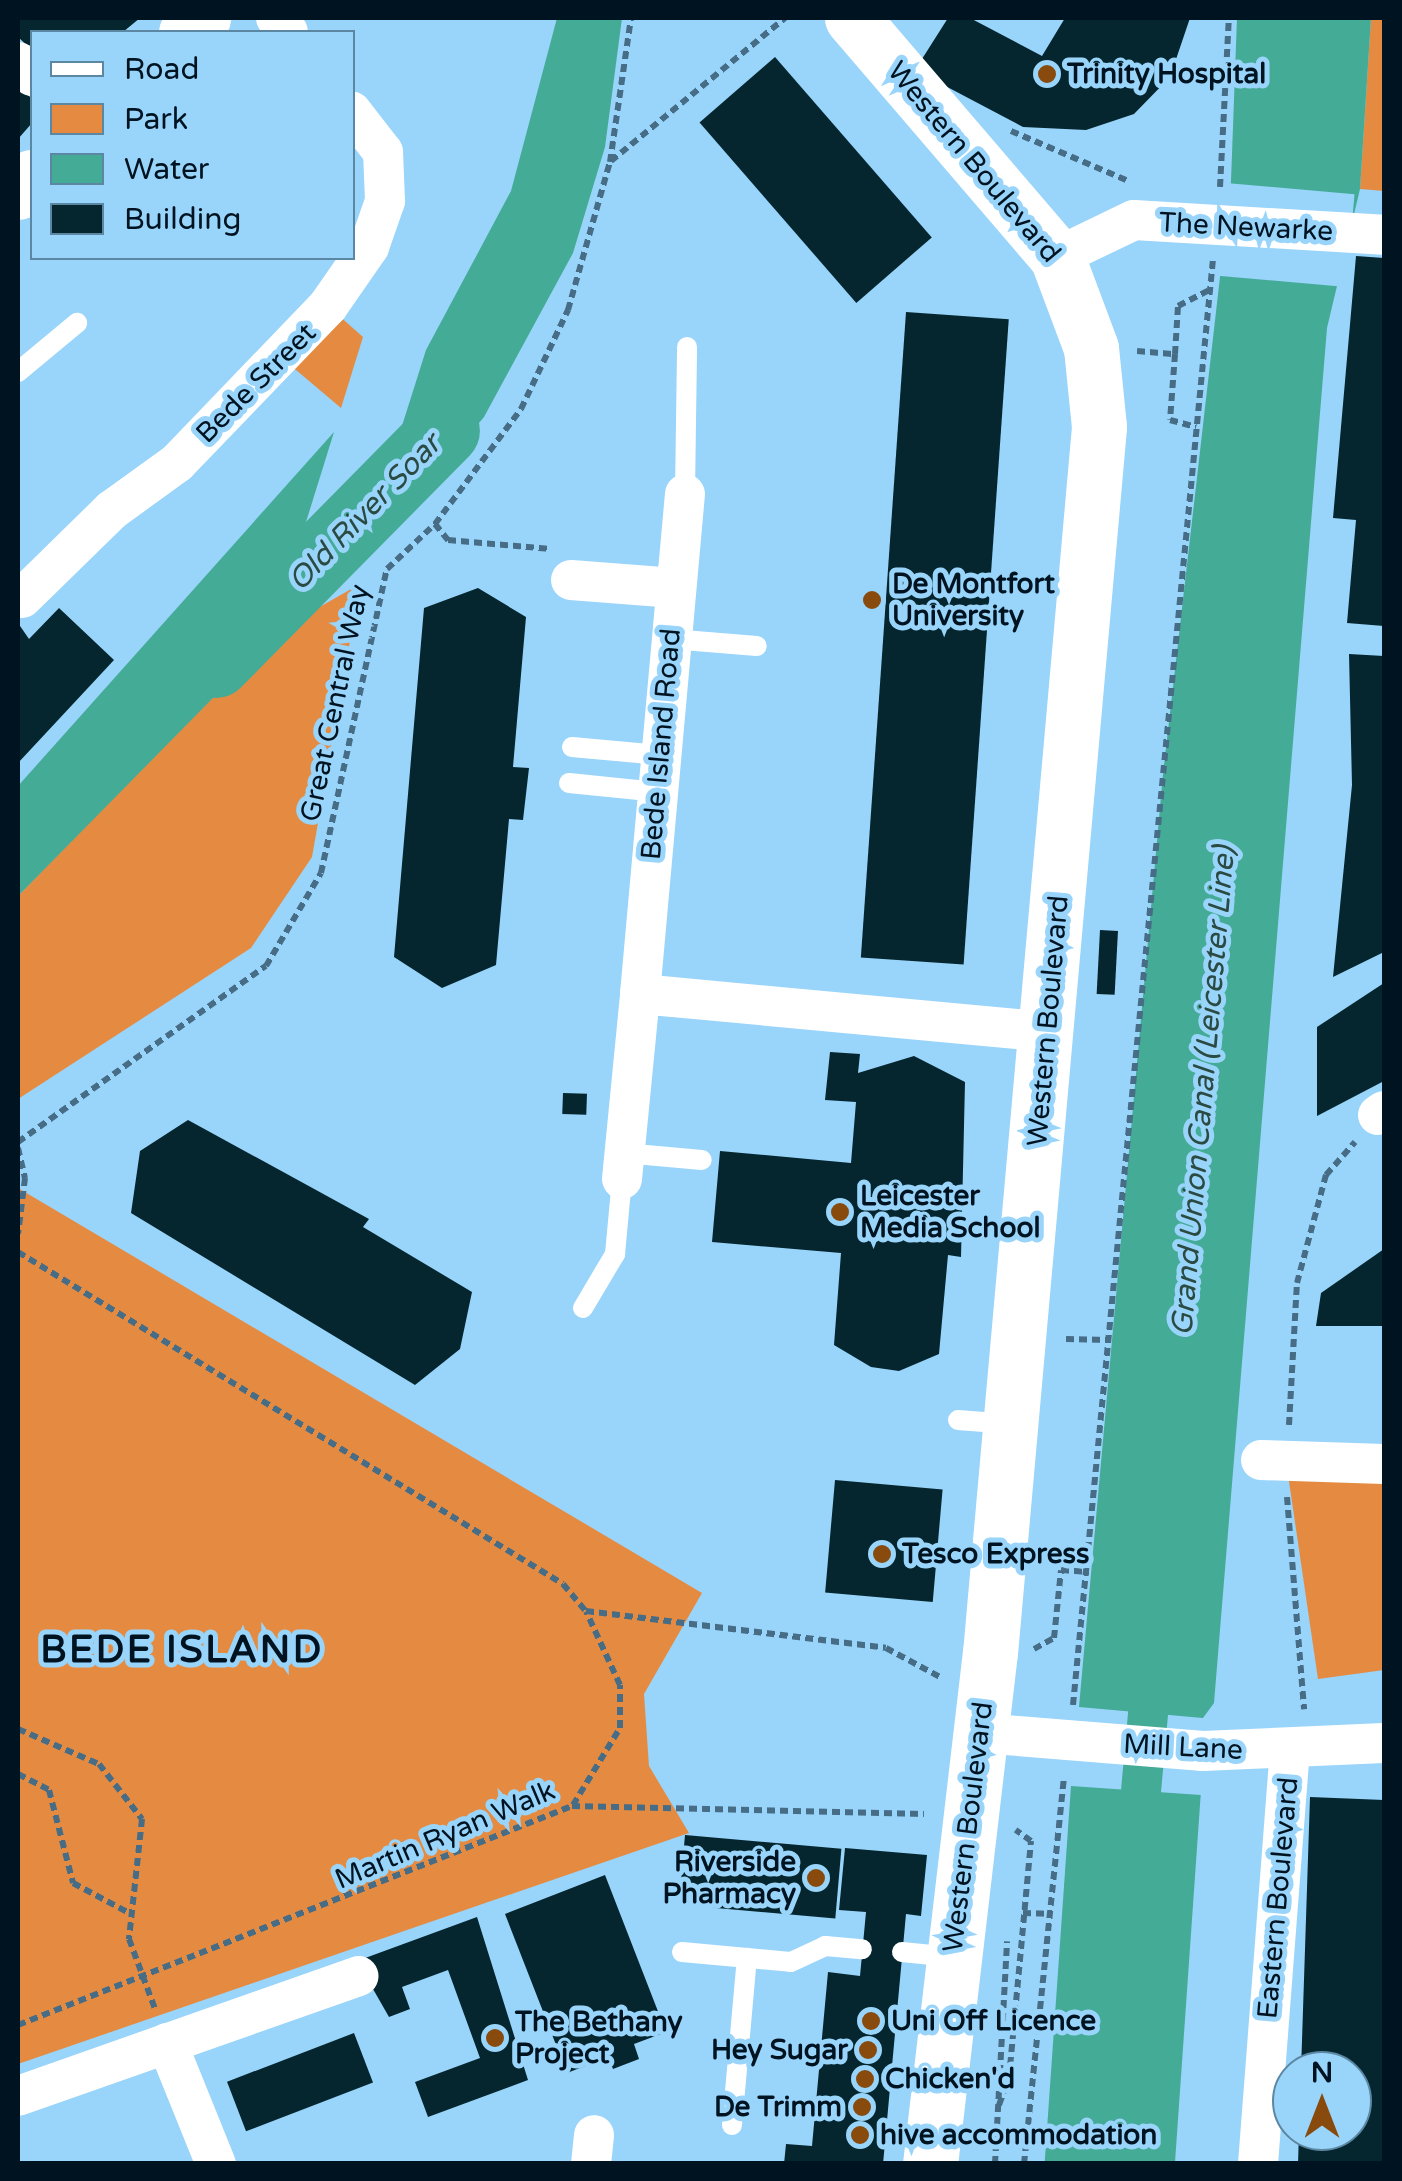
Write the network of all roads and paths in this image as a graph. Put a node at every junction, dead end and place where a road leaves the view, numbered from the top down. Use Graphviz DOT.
graph roads {
  1 [pos="631,18"];
  2 [pos="785,18"];
  3 [pos="1229,18"];
  4 [pos="870,24"];
  5 [pos="355,116"];
  6 [pos="1005,129"];
  7 [pos="610,162"];
  8 [pos="1219,198"];
  9 [pos="1184,224"];
  10 [pos="1373,234"];
  11 [pos="1214,253"];
  12 [pos="1057,256"];
  13 [pos="1210,290"];
  14 [pos="77,323"];
  15 [pos="687,347"];
  16 [pos="1134,350"];
  17 [pos="1175,354"];
  18 [pos="18,372"];
  19 [pos="1196,426"];
  20 [pos="684,494"];
  21 [pos="571,580"];
  22 [pos="676,588"];
  23 [pos="20,595"];
  24 [pos="671,639"];
  25 [pos="756,646"];
  26 [pos="572,747"];
  27 [pos="658,774"];
  28 [pos="569,783"];
  29 [pos="640,994"];
  30 [pos="1048,1032"];
  31 [pos="18,1145"];
  32 [pos="702,1160"];
  33 [pos="623,1166"];
  34 [pos="18,1234"];
  35 [pos="18,1252"];
  36 [pos="583,1308"];
  37 [pos="1261,1460"];
  38 [pos="1384,1464"];
  39 [pos="1089,1572"];
  40 [pos="586,1611"];
  41 [pos="1036,1649"];
  42 [pos="936,1676"];
  43 [pos="18,1729"];
  44 [pos="980,1733"];
  45 [pos="1384,1742"];
  46 [pos="1065,1744"];
  47 [pos="1290,1752"];
  48 [pos="18,1774"];
  49 [pos="572,1806"];
  50 [pos="970,1818"];
  51 [pos="1012,1886"];
  52 [pos="1010,1905"];
  53 [pos="1023,1913"];
  54 [pos="131,1914"];
  55 [pos="1048,1914"];
  56 [pos="862,1949"];
  57 [pos="682,1952"];
  58 [pos="747,1958"];
  59 [pos="358,1976"];
  60 [pos="144,1980"];
  61 [pos="18,2025"];
  62 [pos="167,2043"];
  63 [pos="18,2096"];
  64 [pos="998,2106"];
  65 [pos="732,2125"];
  66 [pos="216,2164"];
  67 [pos="930,2164"];
  68 [pos="995,2164"];
  69 [pos="1024,2164"];
  70 [pos="1258,2164"];
  1 -- 7 [label="path, Great Central Way"];
  2 -- 7 [label="path"];
  3 -- 8 [label="path"];
  4 -- 12 [label="street, Western Boulevard"];
  5 -- 23 [label="street, Bede Street"];
  6 -- 9 [label="path"];
  7 -- 31 [label="path, Great Central Way"];
  9 -- 10 [label="street, The Newarke"];
  9 -- 12 [label="street, The Newarke"];
  11 -- 13 [label="path"];
  12 -- 30 [label="street, Western Boulevard"];
  13 -- 17 [label="path"];
  13 -- 19 [label="path"];
  14 -- 18 [label="lane"];
  15 -- 20 [label="lane"];
  16 -- 17 [label="path"];
  17 -- 19 [label="path"];
  19 -- 39 [label="path"];
  20 -- 22 [label="street, Bede Island Road"];
  21 -- 22 [label="street"];
  22 -- 24 [label="street, Bede Island Road"];
  24 -- 25 [label="lane"];
  24 -- 27 [label="street, Bede Island Road"];
  26 -- 27 [label="lane"];
  27 -- 28 [label="lane"];
  27 -- 29 [label="street, Bede Island Road"];
  29 -- 30 [label="street"];
  29 -- 33 [label="street, Bede Island Road"];
  30 -- 44 [label="street, Western Boulevard"];
  31 -- 34 [label="path"];
  32 -- 33 [label="lane"];
  33 -- 36 [label="lane"];
  35 -- 40 [label="path"];
  37 -- 38 [label="street"];
  39 -- 41 [label="path"];
  39 -- 46 [label="path"];
  40 -- 42 [label="path"];
  40 -- 49 [label="path"];
  43 -- 54 [label="path"];
  44 -- 46 [label="street, Mill Lane"];
  44 -- 50 [label="street, Western Boulevard"];
  45 -- 47 [label="street, Mill Lane"];
  46 -- 47 [label="street, Mill Lane"];
  46 -- 55 [label="path"];
  47 -- 70 [label="street, Eastern Boulevard"];
  48 -- 54 [label="path"];
  49 -- 50 [label="path, Martin Ryan Walk"];
  49 -- 60 [label="path, Martin Ryan Walk"];
  50 -- 67 [label="street, Western Boulevard"];
  51 -- 53 [label="path"];
  52 -- 64 [label="path"];
  53 -- 55 [label="path"];
  53 -- 64 [label="path"];
  54 -- 60 [label="path"];
  55 -- 69 [label="path"];
  56 -- 58 [label="lane"];
  57 -- 58 [label="lane"];
  58 -- 65 [label="lane"];
  59 -- 62 [label="street"];
  60 -- 61 [label="path, Martin Ryan Walk"];
  62 -- 63 [label="street"];
  62 -- 66 [label="street"];
  64 -- 68 [label="path"];
}
